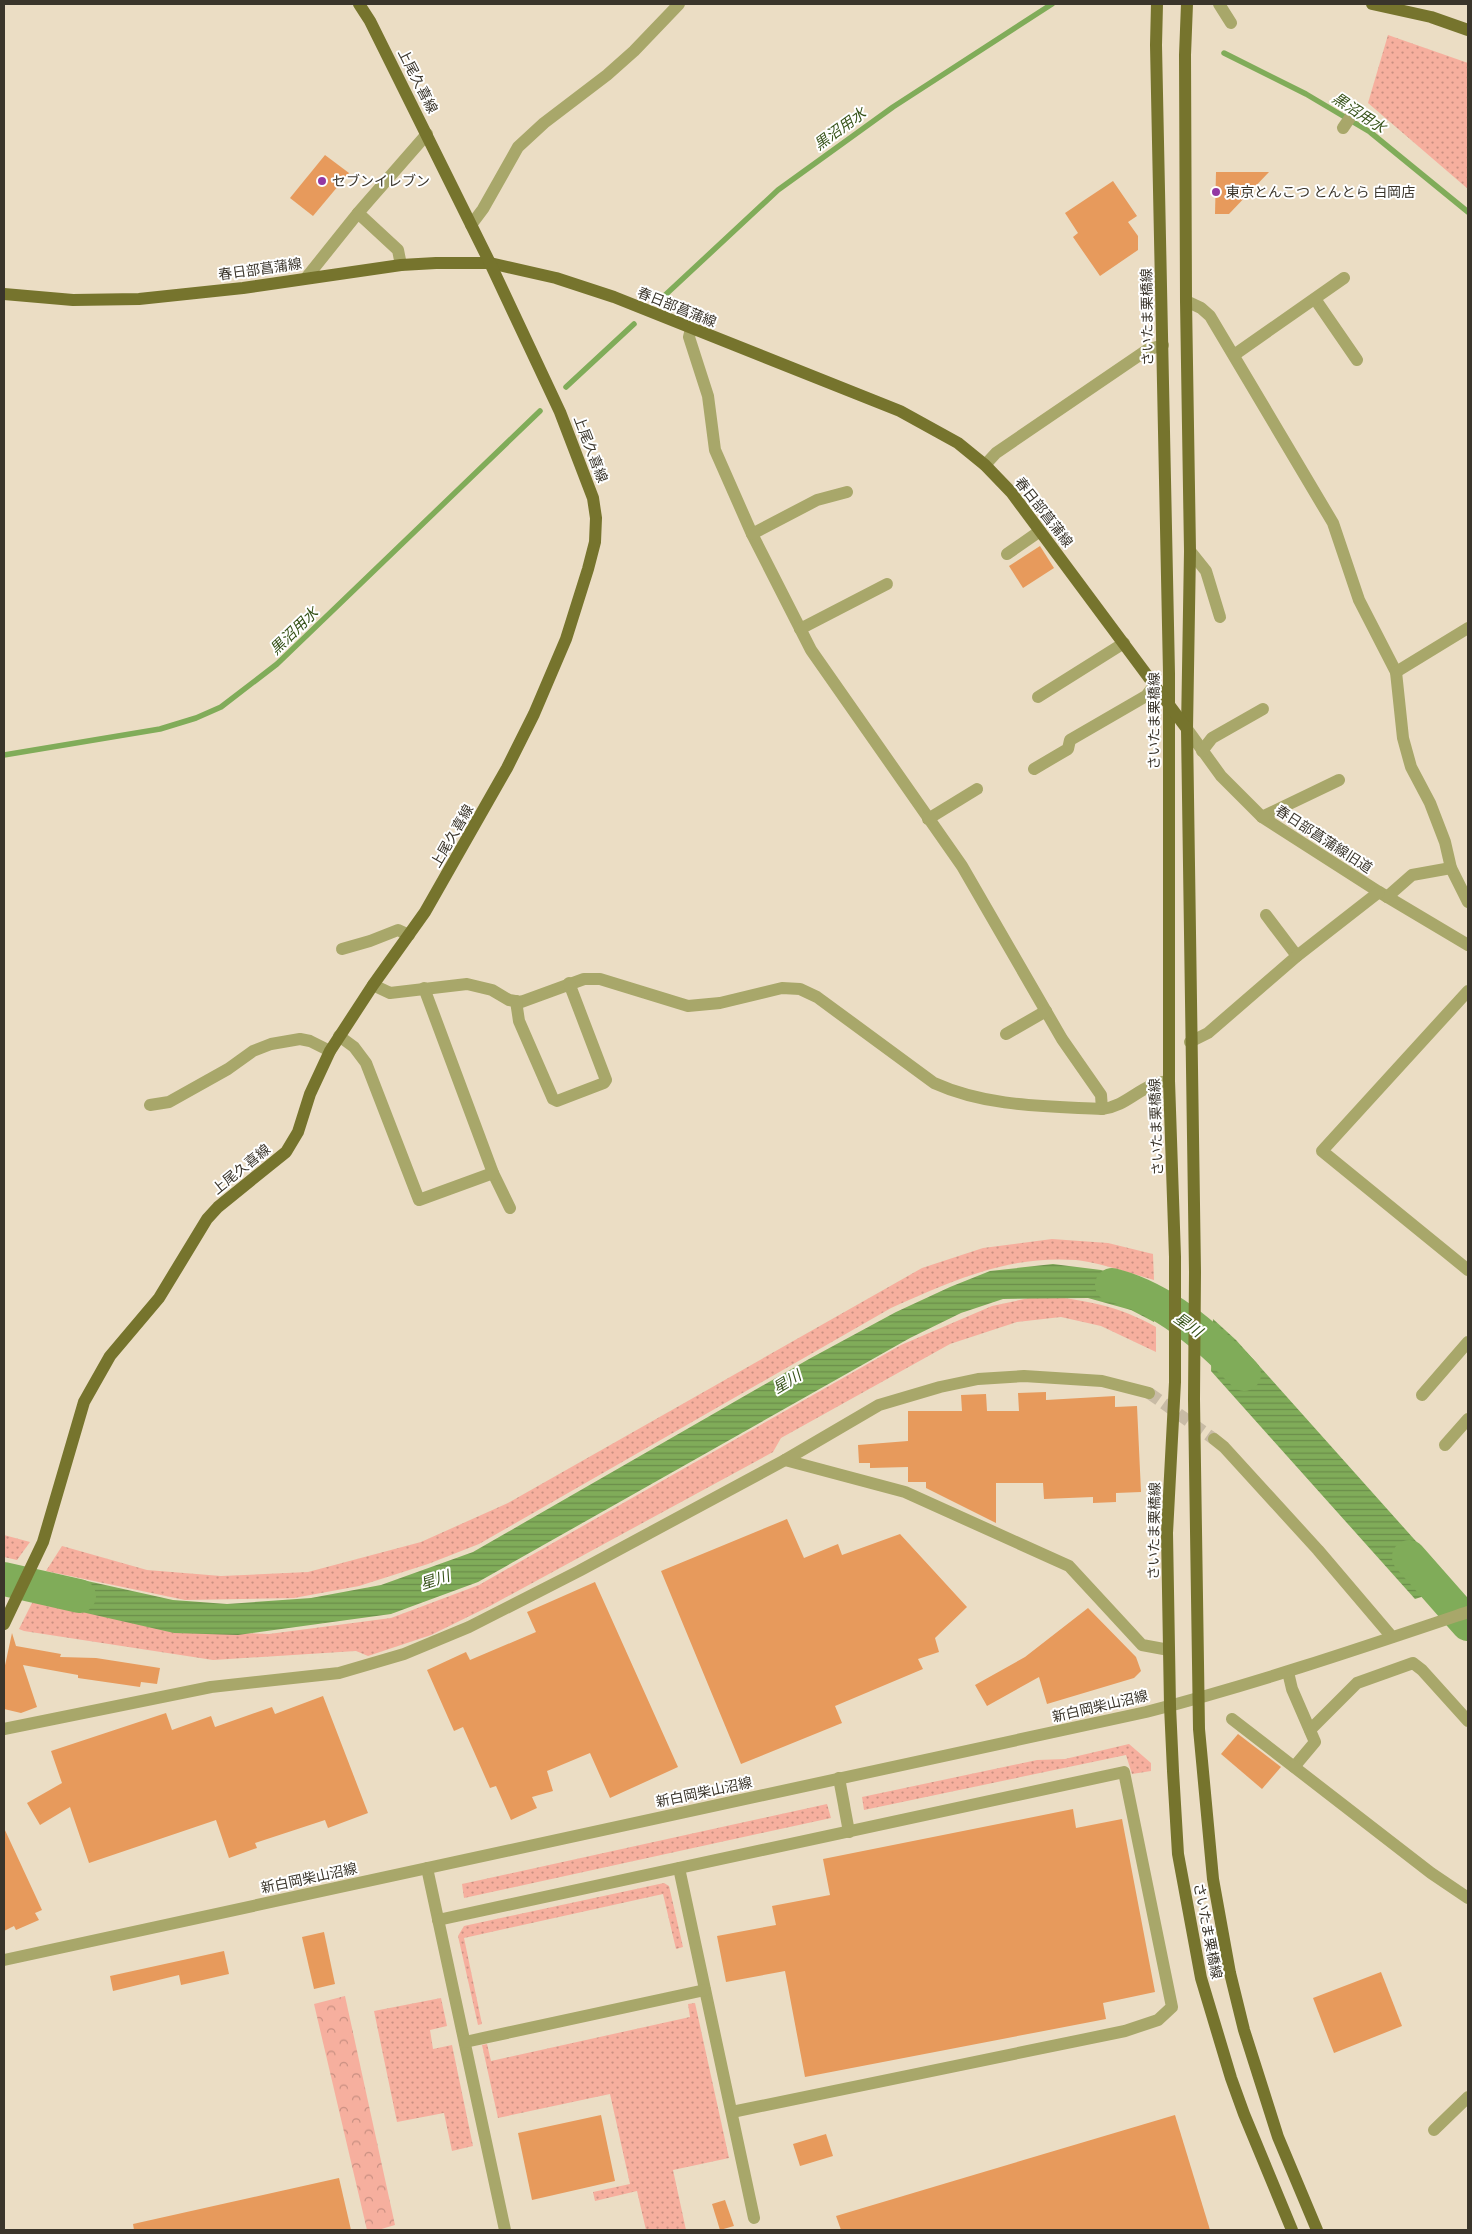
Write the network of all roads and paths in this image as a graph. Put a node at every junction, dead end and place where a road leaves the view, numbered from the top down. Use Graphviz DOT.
graph roads {
  1 [pos="359,4"];
  2 [pos="679,4"];
  3 [pos="1156,4"];
  4 [pos="1187,4"];
  5 [pos="1220,4"];
  6 [pos="1372,4"];
  7 [pos="1231,23"];
  8 [pos="1468,30"];
  9 [pos="1355,109"];
  10 [pos="1343,127"];
  11 [pos="427,134"];
  12 [pos="358,213"];
  13 [pos="471,225"];
  14 [pos="490,263"];
  15 [pos="401,265"];
  16 [pos="306,278"];
  17 [pos="1344,278"];
  18 [pos="4,294"];
  19 [pos="1315,299"];
  20 [pos="1186,301"];
  21 [pos="691,329"];
  22 [pos="1163,345"];
  23 [pos="1234,355"];
  24 [pos="1356,360"];
  25 [pos="985,465"];
  26 [pos="847,492"];
  27 [pos="1040,531"];
  28 [pos="752,534"];
  29 [pos="1190,551"];
  30 [pos="1007,554"];
  31 [pos="887,584"];
  32 [pos="1220,617"];
  33 [pos="1468,628"];
  34 [pos="800,629"];
  35 [pos="1124,643"];
  36 [pos="1396,672"];
  37 [pos="1154,684"];
  38 [pos="1038,697"];
  39 [pos="1169,705"];
  40 [pos="1263,709"];
  41 [pos="1187,729"];
  42 [pos="1202,751"];
  43 [pos="1034,769"];
  44 [pos="1338,780"];
  45 [pos="977,789"];
  46 [pos="1262,817"];
  47 [pos="928,818"];
  48 [pos="1451,868"];
  49 [pos="1383,895"];
  50 [pos="1468,902"];
  51 [pos="1266,915"];
  52 [pos="409,934"];
  53 [pos="1468,945"];
  54 [pos="342,949"];
  55 [pos="1297,956"];
  56 [pos="569,983"];
  57 [pos="372,985"];
  58 [pos="424,988"];
  59 [pos="1468,991"];
  60 [pos="516,1001"];
  61 [pos="1046,1011"];
  62 [pos="1006,1034"];
  63 [pos="339,1036"];
  64 [pos="1190,1042"];
  65 [pos="330,1051"];
  66 [pos="1169,1082"];
  67 [pos="150,1106"];
  68 [pos="1102,1109"];
  69 [pos="493,1173"];
  70 [pos="510,1208"];
  71 [pos="1468,1270"];
  72 [pos="1468,1342"];
  73 [pos="1149,1393"];
  74 [pos="1422,1395"];
  75 [pos="1468,1419"];
  76 [pos="1214,1438"];
  77 [pos="1445,1445"];
  78 [pos="785,1460"];
  79 [pos="1468,1612"];
  80 [pos="5,1621"];
  81 [pos="1392,1637"];
  82 [pos="1169,1650"];
  83 [pos="1288,1672"];
  84 [pos="1198,1698"];
  85 [pos="1170,1706"];
  86 [pos="1232,1719"];
  87 [pos="1468,1721"];
  88 [pos="4,1729"];
  89 [pos="1310,1730"];
  90 [pos="1294,1767"];
  91 [pos="839,1778"];
  92 [pos="849,1832"];
  93 [pos="427,1868"];
  94 [pos="679,1868"];
  95 [pos="1468,1898"];
  96 [pos="438,1920"];
  97 [pos="4,1960"];
  98 [pos="706,1990"];
  99 [pos="464,2042"];
  100 [pos="1468,2097"];
  101 [pos="732,2112"];
  102 [pos="1434,2130"];
  103 [pos="754,2218"];
  104 [pos="505,2230"];
  105 [pos="1292,2230"];
  106 [pos="1317,2230"];
  1 -- 11 [label="main road, 上尾久喜線"];
  2 -- 13 [label="street"];
  3 -- 22 [label="main road, さいたま栗橋線"];
  4 -- 20 [label="main road, さいたま栗橋線"];
  5 -- 7 [label="street"];
  6 -- 8 [label="main road"];
  9 -- 10 [label="street"];
  11 -- 12 [label="street"];
  11 -- 13 [label="main road, 上尾久喜線"];
  12 -- 15 [label="street"];
  12 -- 16 [label="street"];
  13 -- 14 [label="main road, 上尾久喜線"];
  14 -- 15 [label="main road, 春日部菖蒲線"];
  14 -- 21 [label="main road, 春日部菖蒲線"];
  14 -- 52 [label="main road, 上尾久喜線"];
  15 -- 16 [label="main road, 春日部菖蒲線"];
  16 -- 18 [label="main road, 春日部菖蒲線"];
  17 -- 19 [label="street"];
  19 -- 23 [label="street"];
  19 -- 24 [label="street"];
  20 -- 23 [label="street"];
  20 -- 29 [label="main road, さいたま栗橋線"];
  21 -- 25 [label="main road, 春日部菖蒲線"];
  21 -- 28 [label="street"];
  22 -- 25 [label="street"];
  22 -- 39 [label="main road, さいたま栗橋線"];
  23 -- 36 [label="street"];
  25 -- 27 [label="main road, 春日部菖蒲線"];
  26 -- 28 [label="street"];
  27 -- 30 [label="street"];
  27 -- 35 [label="main road, 春日部菖蒲線"];
  28 -- 34 [label="street"];
  29 -- 32 [label="street"];
  29 -- 41 [label="main road, さいたま栗橋線"];
  31 -- 34 [label="street"];
  33 -- 36 [label="street"];
  34 -- 47 [label="street"];
  35 -- 37 [label="main road, 春日部菖蒲線"];
  35 -- 38 [label="street"];
  36 -- 48 [label="street"];
  37 -- 39 [label="main road, 春日部菖蒲線"];
  37 -- 43 [label="street"];
  39 -- 41 [label="main road, 春日部菖蒲線"];
  39 -- 66 [label="main road, さいたま栗橋線"];
  40 -- 42 [label="street"];
  41 -- 42 [label="street, 春日部菖蒲線旧道"];
  41 -- 64 [label="main road, さいたま栗橋線"];
  42 -- 46 [label="street, 春日部菖蒲線旧道"];
  44 -- 46 [label="street"];
  45 -- 47 [label="street"];
  46 -- 49 [label="street, 春日部菖蒲線旧道"];
  47 -- 61 [label="street"];
  48 -- 49 [label="street"];
  48 -- 50 [label="street"];
  49 -- 53 [label="street, 春日部菖蒲線旧道"];
  49 -- 55 [label="street"];
  51 -- 55 [label="street"];
  52 -- 54 [label="street"];
  52 -- 57 [label="main road, 上尾久喜線"];
  55 -- 64 [label="street"];
  56 -- 60 [label="street"];
  56 -- 60 [label="street"];
  56 -- 68 [label="street"];
  57 -- 58 [label="street"];
  57 -- 63 [label="main road, 上尾久喜線"];
  58 -- 60 [label="street"];
  58 -- 69 [label="street"];
  59 -- 71 [label="street"];
  61 -- 62 [label="street"];
  61 -- 68 [label="street"];
  63 -- 65 [label="main road, 上尾久喜線"];
  63 -- 69 [label="street"];
  64 -- 84 [label="main road, さいたま栗橋線"];
  65 -- 67 [label="street"];
  65 -- 80 [label="main road, 上尾久喜線"];
  66 -- 68 [label="street"];
  66 -- 82 [label="main road, さいたま栗橋線"];
  69 -- 70 [label="street"];
  72 -- 74 [label="street"];
  73 -- 78 [label="street"];
  75 -- 77 [label="street"];
  76 -- 81 [label="street"];
  78 -- 82 [label="street"];
  78 -- 88 [label="street"];
  79 -- 81 [label="street, 新白岡柴山沼線"];
  81 -- 83 [label="street, 新白岡柴山沼線"];
  82 -- 85 [label="main road, さいたま栗橋線"];
  83 -- 84 [label="street, 新白岡柴山沼線"];
  83 -- 89 [label="street"];
  84 -- 85 [label="street, 新白岡柴山沼線"];
  84 -- 106 [label="main road, さいたま栗橋線"];
  85 -- 91 [label="street, 新白岡柴山沼線"];
  85 -- 105 [label="main road, さいたま栗橋線"];
  86 -- 90 [label="street"];
  87 -- 89 [label="street"];
  89 -- 90 [label="street"];
  90 -- 95 [label="street"];
  91 -- 92 [label="street"];
  91 -- 93 [label="street, 新白岡柴山沼線"];
  92 -- 94 [label="street"];
  92 -- 101 [label="street"];
  93 -- 96 [label="street"];
  93 -- 97 [label="street, 新白岡柴山沼線"];
  94 -- 96 [label="street"];
  94 -- 98 [label="street"];
  96 -- 99 [label="street"];
  98 -- 99 [label="street"];
  98 -- 101 [label="street"];
  99 -- 104 [label="street"];
  100 -- 102 [label="street"];
  101 -- 103 [label="street"];
}
